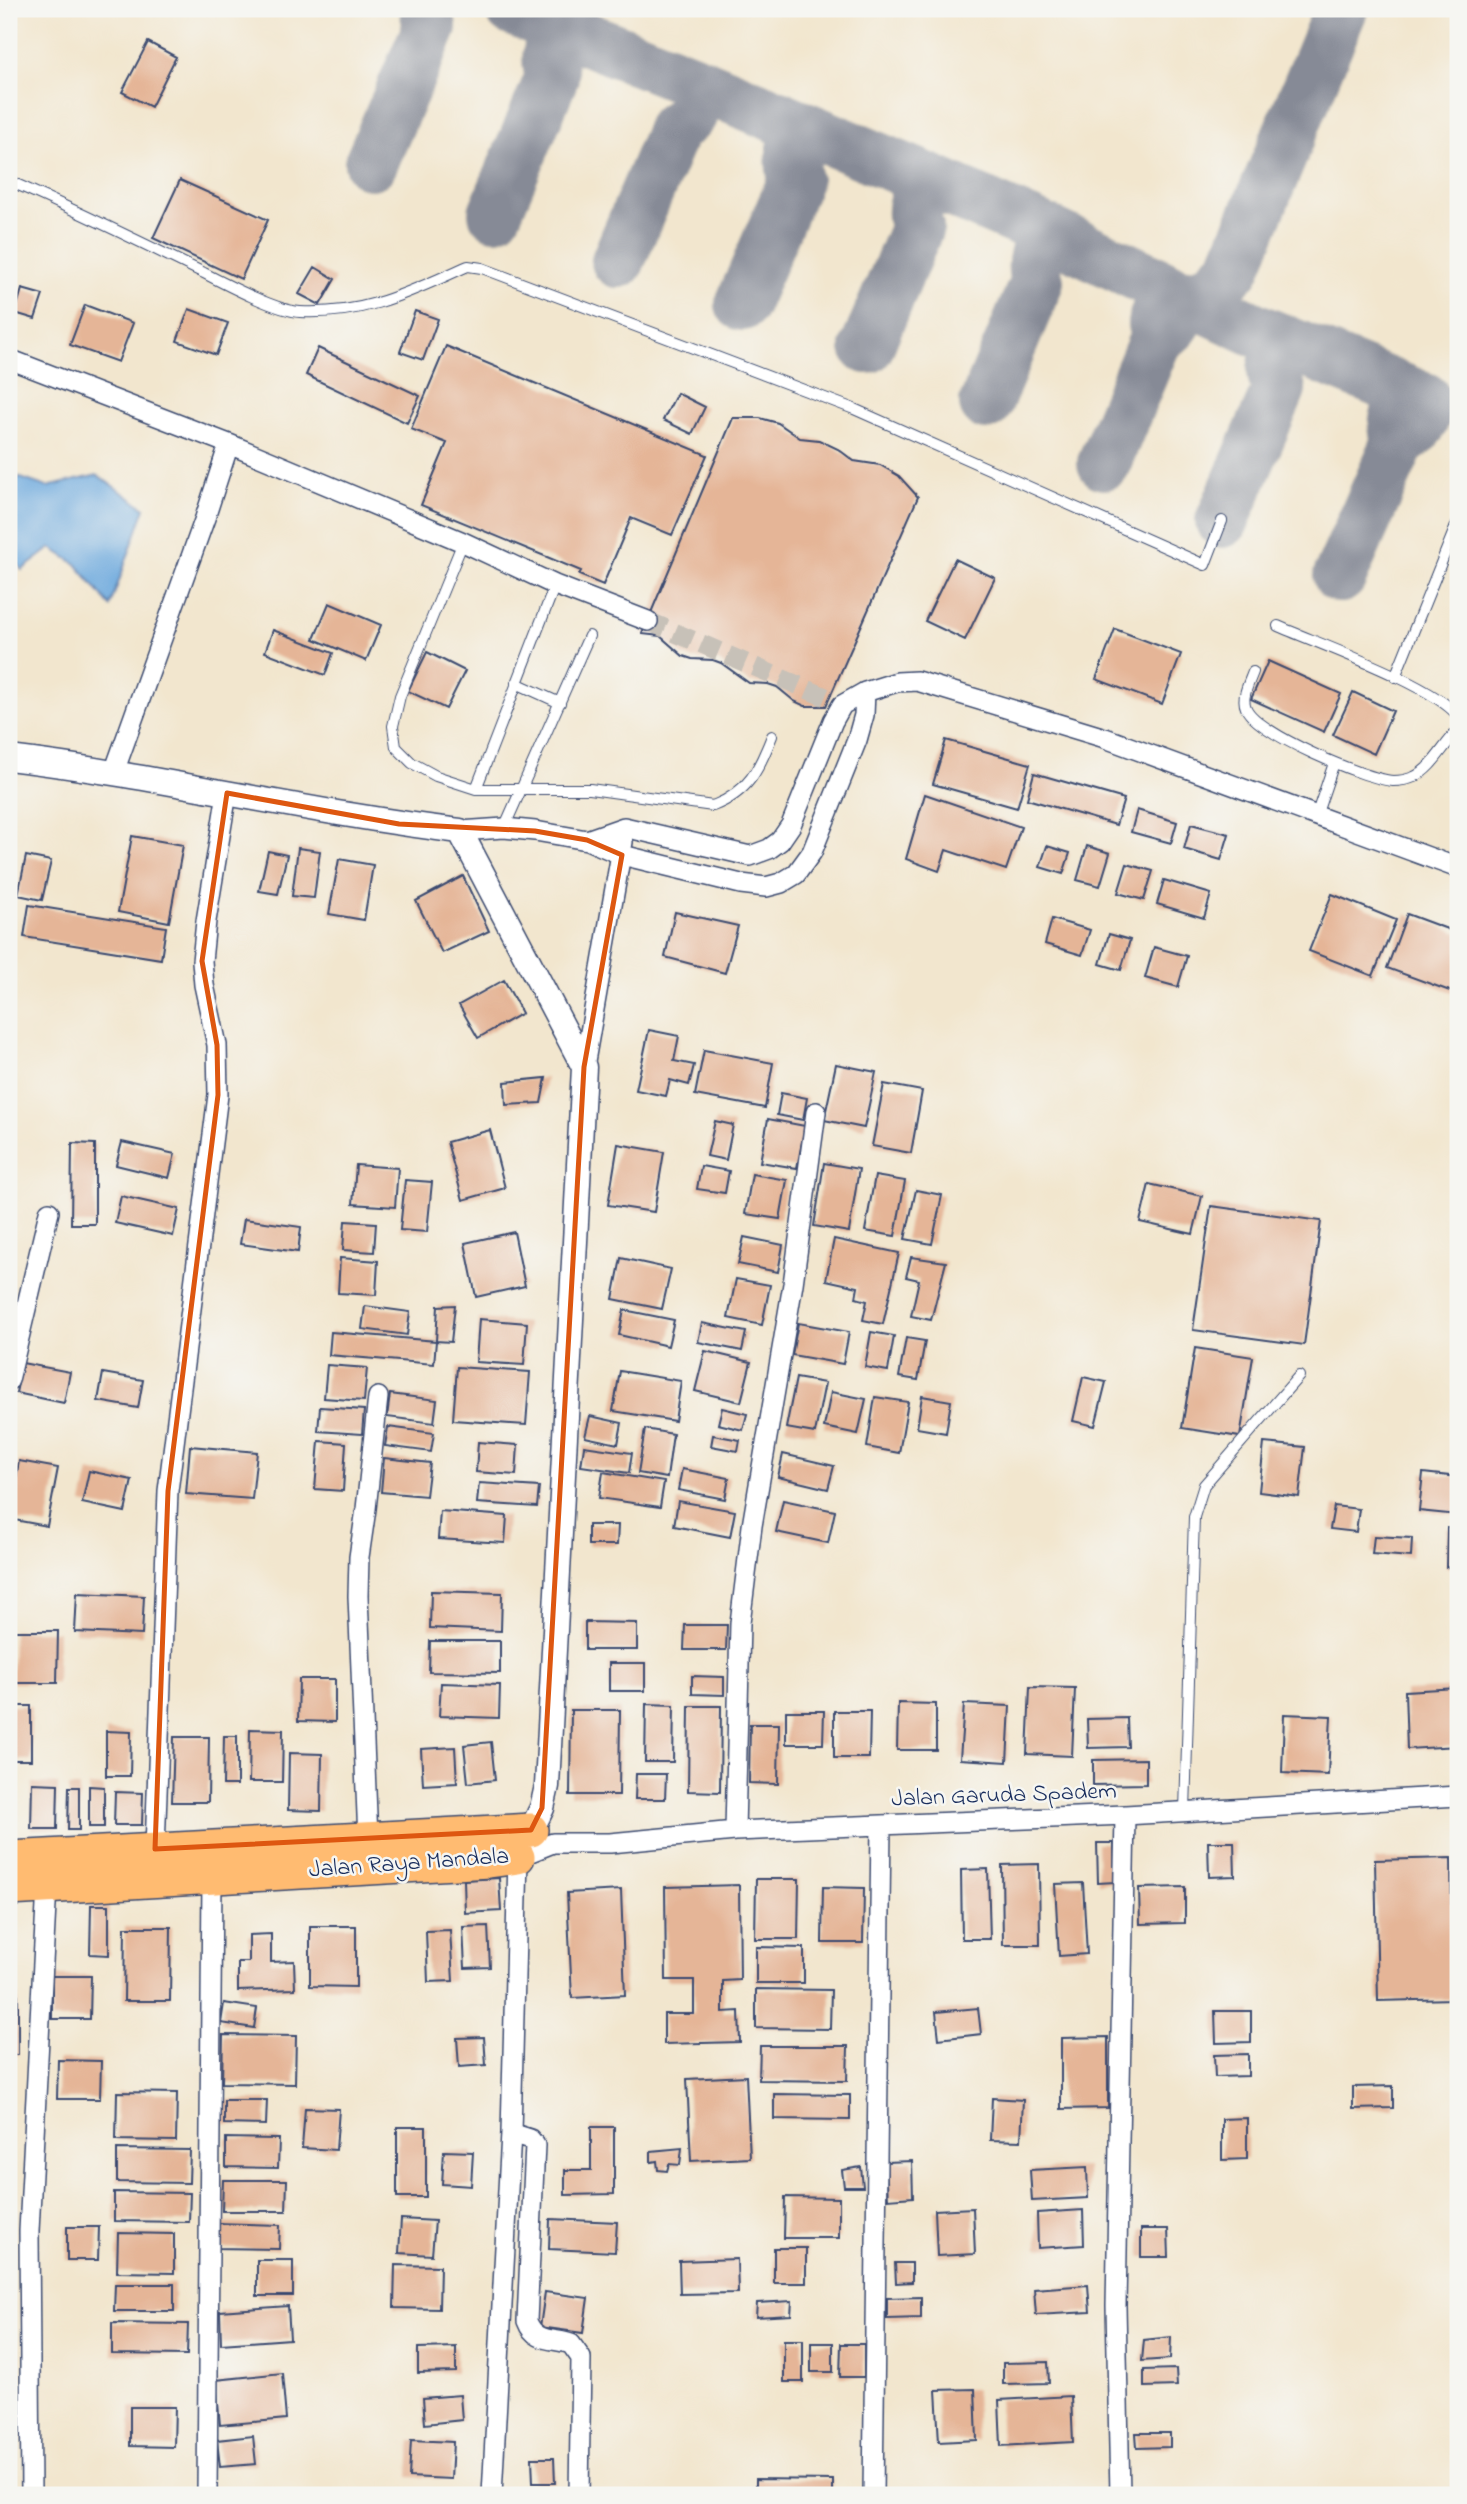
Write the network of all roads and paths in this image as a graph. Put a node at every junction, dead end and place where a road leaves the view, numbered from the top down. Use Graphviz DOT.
graph roads {
  1 [pos="9,181"];
  2 [pos="9,359"];
  3 [pos="229,444"];
  4 [pos="1222,521"];
  5 [pos="1458,521"];
  6 [pos="463,541"];
  7 [pos="555,585"];
  8 [pos="648,621"];
  9 [pos="1278,626"];
  10 [pos="589,636"];
  11 [pos="1253,673"];
  12 [pos="1395,677"];
  13 [pos="516,683"];
  14 [pos="865,692"];
  15 [pos="836,702"];
  16 [pos="560,703"];
  17 [pos="864,715"];
  18 [pos="1458,716"];
  19 [pos="1458,731"];
  20 [pos="772,736"];
  21 [pos="9,758"];
  22 [pos="1334,763"];
  23 [pos="114,772"];
  24 [pos="476,789"];
  25 [pos="521,789"];
  26 [pos="227,793"];
  27 [pos="1316,816"];
  28 [pos="624,827"];
  29 [pos="504,828"];
  30 [pos="460,831"];
  31 [pos="587,839"];
  32 [pos="622,855"];
  33 [pos="1458,868"];
  34 [pos="584,1067"];
  35 [pos="816,1112"];
  36 [pos="49,1212"];
  37 [pos="1299,1376"];
  38 [pos="9,1380"];
  39 [pos="377,1397"];
  40 [pos="1458,1796"];
  41 [pos="1185,1811"];
  42 [pos="1125,1815"];
  43 [pos="881,1825"];
  44 [pos="735,1831"];
  45 [pos="368,1839"];
  46 [pos="534,1843"];
  47 [pos="155,1849"];
  48 [pos="9,1858"];
  49 [pos="212,1877"];
  50 [pos="47,1886"];
  51 [pos="9,1889"];
  52 [pos="511,2133"];
  53 [pos="31,2495"];
  54 [pos="207,2495"];
  55 [pos="492,2495"];
  56 [pos="579,2495"];
  57 [pos="873,2495"];
  58 [pos="1120,2495"];
  1 -- 4 [label="lane"];
  2 -- 3 [label="street"];
  3 -- 6 [label="street"];
  3 -- 23 [label="street"];
  5 -- 12 [label="lane"];
  6 -- 7 [label="street"];
  6 -- 24 [label="lane"];
  7 -- 8 [label="street"];
  7 -- 13 [label="lane"];
  9 -- 12 [label="lane"];
  10 -- 16 [label="lane"];
  11 -- 22 [label="lane"];
  12 -- 18 [label="lane"];
  13 -- 16 [label="lane"];
  13 -- 24 [label="lane"];
  14 -- 15 [label="street"];
  14 -- 17 [label="street"];
  14 -- 27 [label="street"];
  15 -- 17 [label="street"];
  15 -- 28 [label="street"];
  16 -- 25 [label="lane"];
  17 -- 32 [label="street"];
  19 -- 22 [label="lane"];
  20 -- 25 [label="lane"];
  21 -- 23 [label="street"];
  22 -- 27 [label="lane"];
  23 -- 26 [label="street"];
  24 -- 25 [label="lane"];
  25 -- 29 [label="lane"];
  26 -- 30 [label="street"];
  26 -- 47 [label="street"];
  27 -- 33 [label="street"];
  28 -- 31 [label="street"];
  28 -- 32 [label="street"];
  29 -- 30 [label="street"];
  29 -- 31 [label="street"];
  30 -- 34 [label="street"];
  31 -- 32 [label="street"];
  32 -- 34 [label="street"];
  34 -- 46 [label="street"];
  35 -- 44 [label="street"];
  36 -- 38 [label="street"];
  37 -- 41 [label="lane"];
  39 -- 45 [label="street"];
  40 -- 41 [label="street, Jalan Garuda Spadem"];
  41 -- 42 [label="street, Jalan Garuda Spadem"];
  42 -- 43 [label="street, Jalan Garuda Spadem"];
  42 -- 58 [label="street"];
  43 -- 44 [label="street, Jalan Garuda Spadem"];
  43 -- 57 [label="street"];
  44 -- 46 [label="street, Jalan Garuda Spadem"];
  45 -- 46 [label="highway, Jalan Raya Mandala"];
  45 -- 47 [label="highway, Jalan Raya Mandala"];
  46 -- 49 [label="highway, Jalan Raya Mandala"];
  46 -- 52 [label="street"];
  47 -- 48 [label="highway, Jalan Raya Mandala"];
  49 -- 50 [label="highway, Jalan Raya Mandala"];
  49 -- 54 [label="street"];
  50 -- 51 [label="highway, Jalan Raya Mandala"];
  50 -- 53 [label="street"];
  52 -- 55 [label="street"];
  52 -- 56 [label="street"];
}
